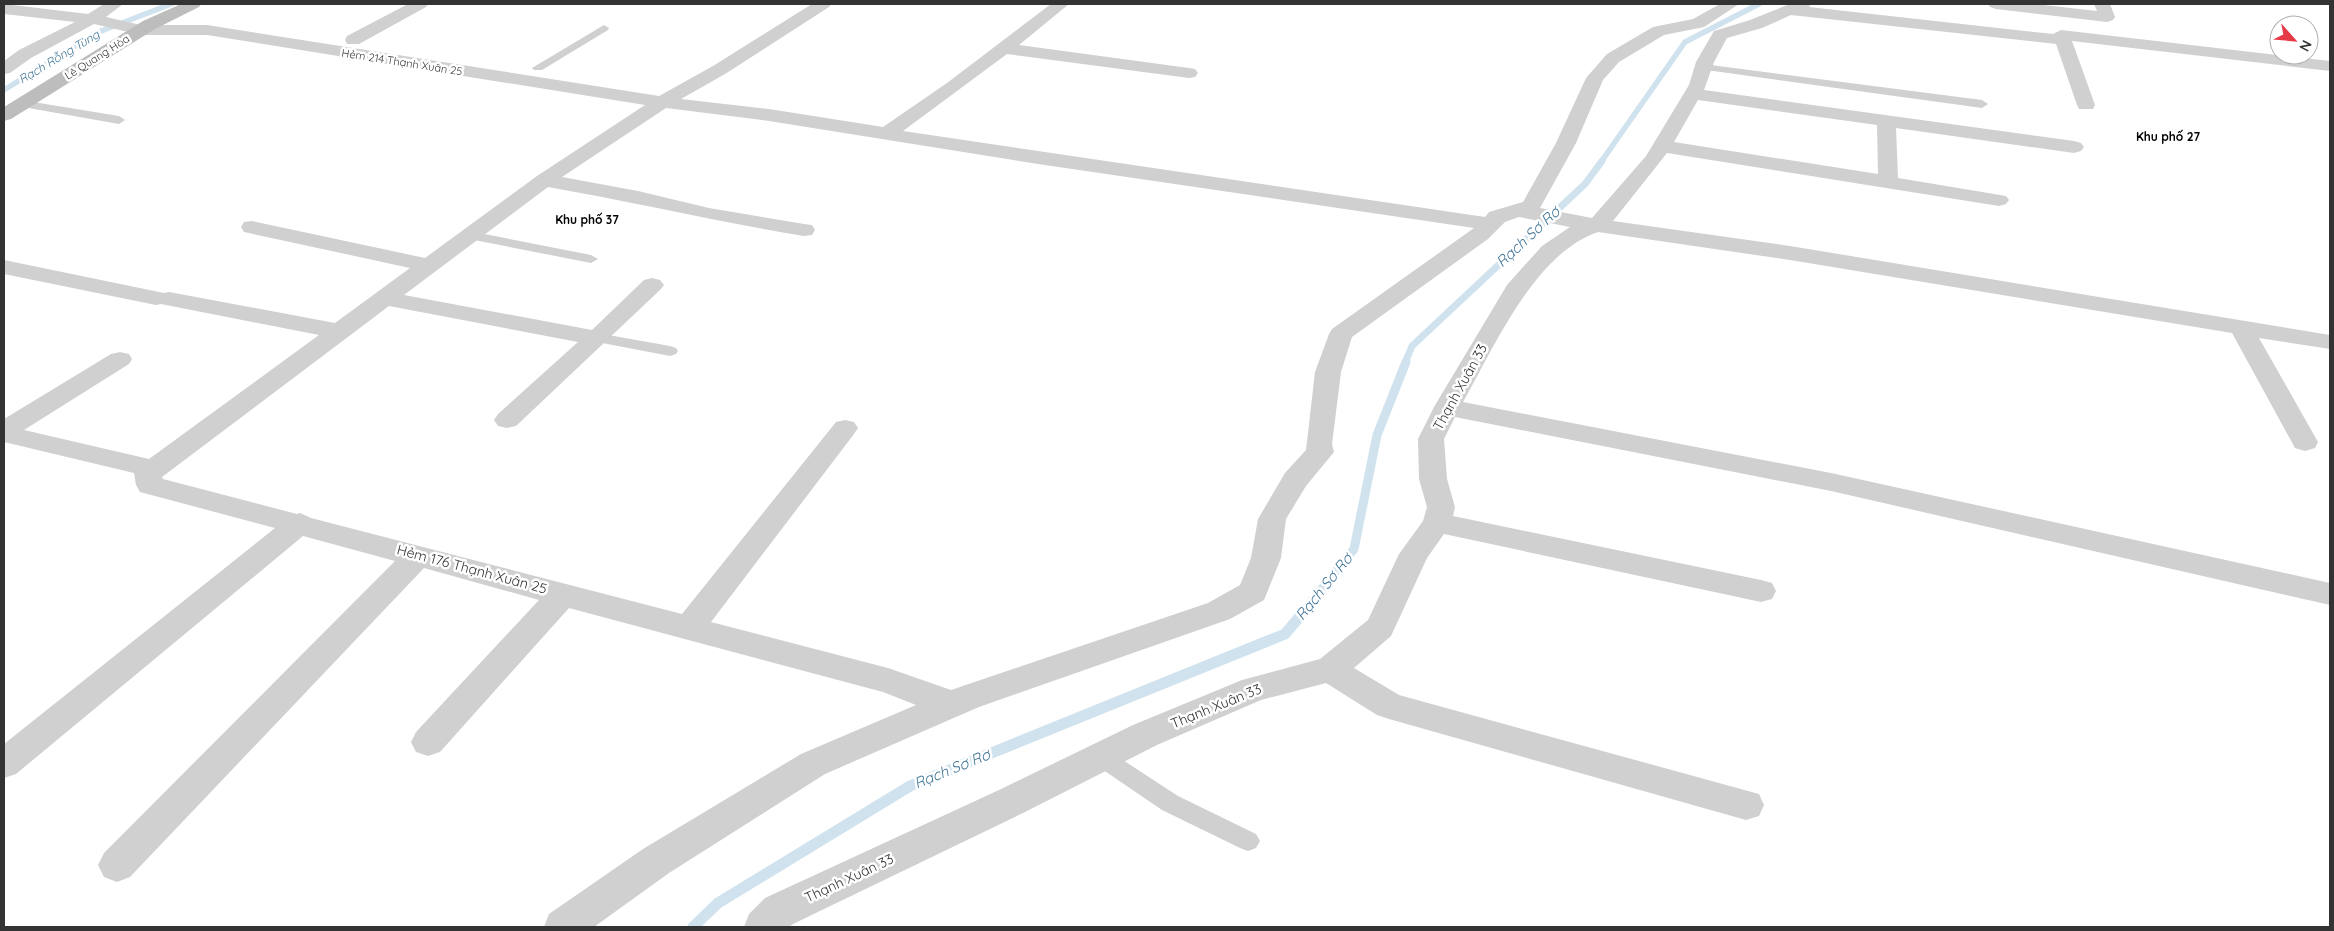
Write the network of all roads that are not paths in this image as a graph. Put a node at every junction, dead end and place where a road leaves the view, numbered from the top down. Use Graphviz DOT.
graph roads {
  1 [pos="115,4"];
  2 [pos="193,4"];
  3 [pos="420,4"];
  4 [pos="823,4"];
  5 [pos="1061,4"];
  6 [pos="1731,4"];
  7 [pos="1996,4"];
  8 [pos="2102,4"];
  9 [pos="1796,7"];
  10 [pos="4,9"];
  11 [pos="173,13"];
  12 [pos="94,20"];
  13 [pos="141,28"];
  14 [pos="604,28"];
  15 [pos="353,40"];
  16 [pos="2063,40"];
  17 [pos="1004,48"];
  18 [pos="2330,66"];
  19 [pos="1703,67"];
  20 [pos="538,68"];
  21 [pos="4,69"];
  22 [pos="1189,74"];
  23 [pos="684,90"];
  24 [pos="1693,94"];
  25 [pos="662,102"];
  26 [pos="22,104"];
  27 [pos="1982,104"];
  28 [pos="2086,105"];
  29 [pos="4,115"];
  30 [pos="119,120"];
  31 [pos="1886,122"];
  32 [pos="886,134"];
  33 [pos="1661,146"];
  34 [pos="2074,147"];
  35 [pos="544,180"];
  36 [pos="1888,182"];
  37 [pos="2000,200"];
  38 [pos="1523,212"];
  39 [pos="1490,224"];
  40 [pos="1590,224"];
  41 [pos="252,227"];
  42 [pos="804,230"];
  43 [pos="469,235"];
  44 [pos="591,259"];
  45 [pos="428,266"];
  46 [pos="4,267"];
  47 [pos="652,285"];
  48 [pos="383,298"];
  49 [pos="2241,328"];
  50 [pos="338,331"];
  51 [pos="597,338"];
  52 [pos="2330,342"];
  53 [pos="670,351"];
  54 [pos="120,359"];
  55 [pos="1447,407"];
  56 [pos="507,420"];
  57 [pos="845,428"];
  58 [pos="4,432"];
  59 [pos="2304,442"];
  60 [pos="148,474"];
  61 [pos="300,523"];
  62 [pos="1437,523"];
  63 [pos="419,555"];
  64 [pos="1761,591"];
  65 [pos="563,594"];
  66 [pos="2330,594"];
  67 [pos="690,628"];
  68 [pos="1330,669"];
  69 [pos="951,704"];
  70 [pos="428,742"];
  71 [pos="1101,757"];
  72 [pos="4,764"];
  73 [pos="1746,805"];
  74 [pos="1248,840"];
  75 [pos="117,865"];
  76 [pos="563,927"];
  77 [pos="763,927"];
  1 -- 12 [label="street"];
  2 -- 11 [label="street, Lê Quang Hòa"];
  3 -- 15 [label="street"];
  4 -- 23 [label="street"];
  5 -- 17 [label="street"];
  6 -- 38 [label="street"];
  7 -- 8 [label="street"];
  9 -- 16 [label="street"];
  9 -- 19 [label="street, Thạnh Xuân 33"];
  10 -- 12 [label="street, Hẻm 214 Thạnh Xuân 25"];
  11 -- 13 [label="street, Lê Quang Hòa"];
  11 -- 15 [label="street"];
  12 -- 13 [label="street, Hẻm 214 Thạnh Xuân 25"];
  12 -- 21 [label="street"];
  13 -- 25 [label="street, Hẻm 214 Thạnh Xuân 25"];
  13 -- 26 [label="street, Lê Quang Hòa"];
  14 -- 20 [label="lane"];
  15 -- 20 [label="street"];
  16 -- 18 [label="street"];
  16 -- 28 [label="street"];
  17 -- 22 [label="street"];
  17 -- 32 [label="street"];
  19 -- 24 [label="street, Thạnh Xuân 33"];
  19 -- 27 [label="lane"];
  20 -- 23 [label="street"];
  23 -- 25 [label="street"];
  24 -- 31 [label="street"];
  24 -- 33 [label="street, Thạnh Xuân 33"];
  25 -- 32 [label="street, Hẻm 214 Thạnh Xuân 25"];
  25 -- 35 [label="street"];
  26 -- 29 [label="street, Lê Quang Hòa"];
  26 -- 30 [label="lane"];
  31 -- 34 [label="street"];
  31 -- 36 [label="street"];
  32 -- 39 [label="street, Hẻm 214 Thạnh Xuân 25"];
  33 -- 36 [label="street"];
  33 -- 40 [label="street, Thạnh Xuân 33"];
  35 -- 42 [label="street"];
  35 -- 43 [label="street"];
  36 -- 37 [label="street"];
  38 -- 39 [label="street"];
  38 -- 40 [label="street"];
  39 -- 69 [label="street"];
  40 -- 49 [label="street"];
  40 -- 55 [label="street, Thạnh Xuân 33"];
  41 -- 45 [label="street"];
  43 -- 44 [label="lane"];
  43 -- 45 [label="street"];
  45 -- 48 [label="street"];
  46 -- 50 [label="street"];
  47 -- 51 [label="street"];
  48 -- 50 [label="street"];
  48 -- 51 [label="street"];
  49 -- 52 [label="street"];
  49 -- 59 [label="street"];
  50 -- 60 [label="street"];
  51 -- 53 [label="lane"];
  51 -- 56 [label="street"];
  54 -- 58 [label="street"];
  55 -- 62 [label="street, Thạnh Xuân 33"];
  55 -- 66 [label="street"];
  57 -- 67 [label="street"];
  58 -- 60 [label="street, Hẻm 176 Thạnh Xuân 25"];
  60 -- 61 [label="street, Hẻm 176 Thạnh Xuân 25"];
  61 -- 63 [label="street, Hẻm 176 Thạnh Xuân 25"];
  61 -- 72 [label="street"];
  62 -- 64 [label="street"];
  62 -- 68 [label="street, Thạnh Xuân 33"];
  63 -- 65 [label="street, Hẻm 176 Thạnh Xuân 25"];
  63 -- 75 [label="street"];
  65 -- 67 [label="street, Hẻm 176 Thạnh Xuân 25"];
  65 -- 70 [label="street"];
  67 -- 69 [label="street, Hẻm 176 Thạnh Xuân 25"];
  68 -- 71 [label="street, Thạnh Xuân 33"];
  68 -- 73 [label="street"];
  69 -- 76 [label="street"];
  71 -- 74 [label="lane"];
  71 -- 77 [label="street, Thạnh Xuân 33"];
}
